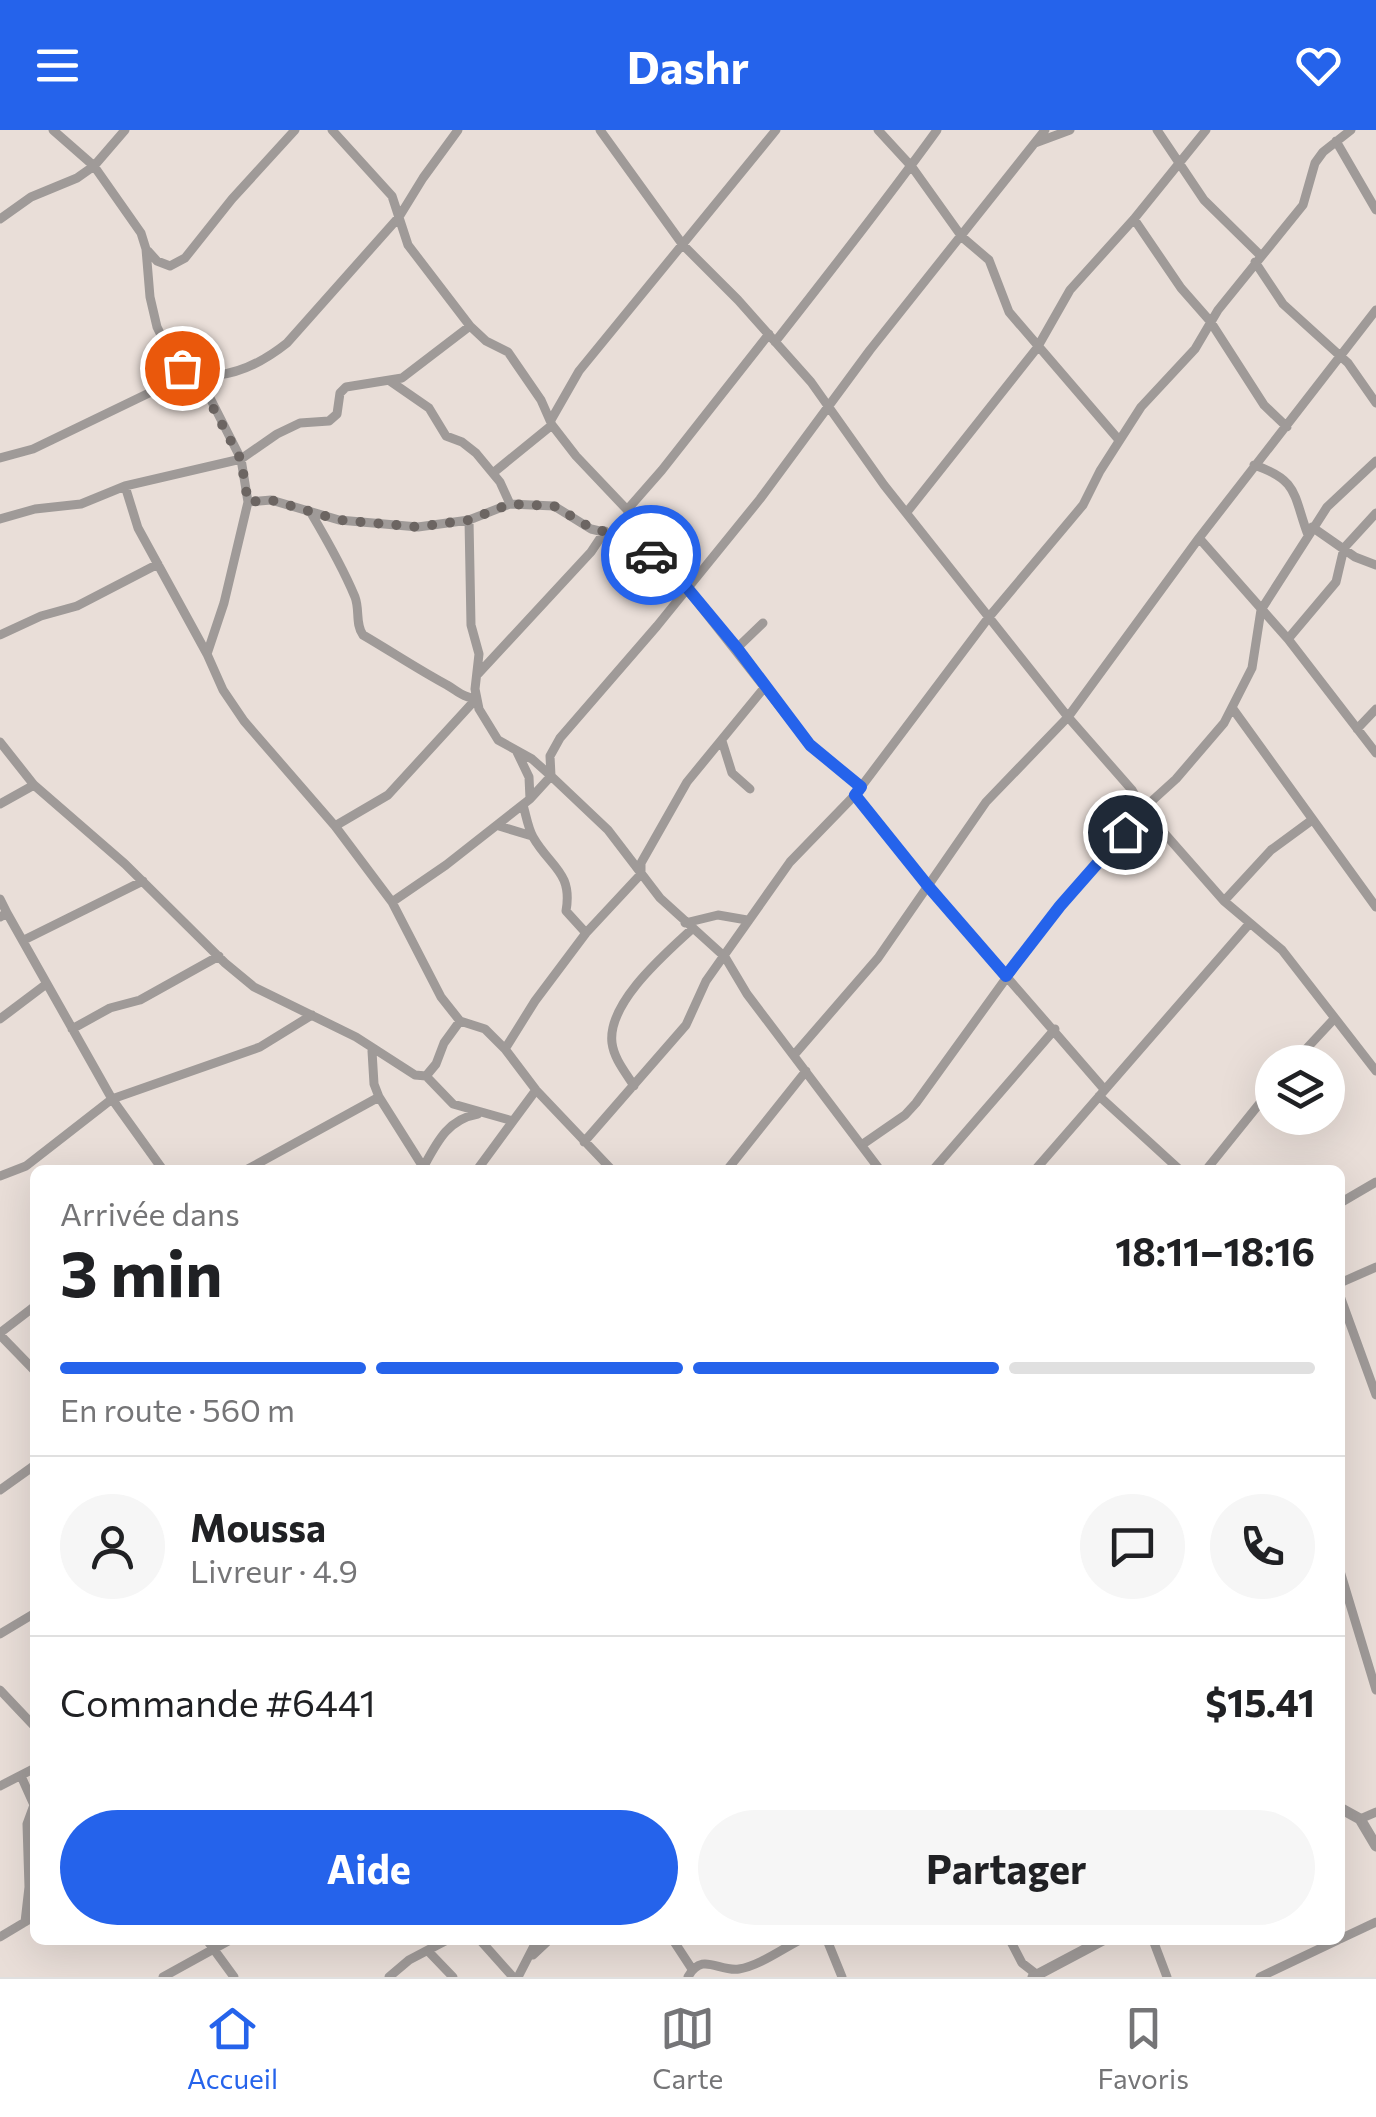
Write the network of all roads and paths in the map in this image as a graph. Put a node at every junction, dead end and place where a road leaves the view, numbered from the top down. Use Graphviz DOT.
graph roads {
  1 [pos="53,130"];
  2 [pos="125,130"];
  3 [pos="295,130"];
  4 [pos="332,130"];
  5 [pos="458,130"];
  6 [pos="600,130"];
  7 [pos="776,130"];
  8 [pos="878,130"];
  9 [pos="937,130"];
  10 [pos="1045,130"];
  11 [pos="1070,130"];
  12 [pos="1157,130"];
  13 [pos="1206,130"];
  14 [pos="1351,130"];
  15 [pos="1336,142"];
  16 [pos="1036,143"];
  17 [pos="1180,163"];
  18 [pos="94,166"];
  19 [pos="912,168"];
  20 [pos="1376,210"];
  21 [pos="399,217"];
  22 [pos="0,219"];
  23 [pos="1134,219"];
  24 [pos="962,237"];
  25 [pos="682,245"];
  26 [pos="146,249"];
  27 [pos="1258,258"];
  28 [pos="1376,310"];
  29 [pos="1210,321"];
  30 [pos="470,326"];
  31 [pos="772,338"];
  32 [pos="1037,348"];
  33 [pos="1340,356"];
  34 [pos="195,374"];
  35 [pos="389,381"];
  36 [pos="1376,403"];
  37 [pos="828,405"];
  38 [pos="551,423"];
  39 [pos="1287,427"];
  40 [pos="1119,440"];
  41 [pos="0,458"];
  42 [pos="241,460"];
  43 [pos="1376,461"];
  44 [pos="1254,465"];
  45 [pos="493,473"];
  46 [pos="125,486"];
  47 [pos="248,502"];
  48 [pos="510,504"];
  49 [pos="309,510"];
  50 [pos="627,510"];
  51 [pos="907,512"];
  52 [pos="1376,513"];
  53 [pos="0,519"];
  54 [pos="469,520"];
  55 [pos="1371,526"];
  56 [pos="605,531"];
  57 [pos="1310,531"];
  58 [pos="1198,538"];
  59 [pos="1344,548"];
  60 [pos="664,560"];
  61 [pos="158,564"];
  62 [pos="1376,565"];
  63 [pos="688,590"];
  64 [pos="1261,610"];
  65 [pos="989,616"];
  66 [pos="764,623"];
  67 [pos="0,635"];
  68 [pos="1288,639"];
  69 [pos="737,648"];
  70 [pos="207,654"];
  71 [pos="478,674"];
  72 [pos="764,688"];
  73 [pos="476,699"];
  74 [pos="1233,709"];
  75 [pos="1376,709"];
  76 [pos="1068,717"];
  77 [pos="1358,729"];
  78 [pos="722,741"];
  79 [pos="0,742"];
  80 [pos="517,750"];
  81 [pos="1376,753"];
  82 [pos="550,756"];
  83 [pos="532,759"];
  84 [pos="551,776"];
  85 [pos="34,784"];
  86 [pos="750,789"];
  87 [pos="858,791"];
  88 [pos="526,802"];
  89 [pos="0,804"];
  90 [pos="1142,809"];
  91 [pos="1312,820"];
  92 [pos="335,826"];
  93 [pos="498,826"];
  94 [pos="532,836"];
  95 [pos="641,874"];
  96 [pos="144,881"];
  97 [pos="928,886"];
  98 [pos="0,900"];
  99 [pos="1224,901"];
  100 [pos="392,902"];
  101 [pos="1376,907"];
  102 [pos="4,915"];
  103 [pos="747,920"];
  104 [pos="1250,923"];
  105 [pos="688,926"];
  106 [pos="586,934"];
  107 [pos="24,940"];
  108 [pos="218,956"];
  109 [pos="725,957"];
  110 [pos="1006,976"];
  111 [pos="45,985"];
  112 [pos="312,1015"];
  113 [pos="1334,1019"];
  114 [pos="0,1020"];
  115 [pos="460,1021"];
  116 [pos="72,1029"];
  117 [pos="1054,1029"];
  118 [pos="1310,1045"];
  119 [pos="505,1049"];
  120 [pos="372,1050"];
  121 [pos="794,1055"];
  122 [pos="806,1071"];
  123 [pos="1376,1071"];
  124 [pos="426,1076"];
  125 [pos="634,1086"];
  126 [pos="536,1090"];
  127 [pos="1101,1093"];
  128 [pos="379,1097"];
  129 [pos="112,1099"];
  130 [pos="453,1104"];
  131 [pos="1255,1109"];
  132 [pos="483,1113"];
  133 [pos="457,1119"];
  134 [pos="514,1120"];
  135 [pos="584,1142"];
  136 [pos="863,1144"];
  137 [pos="159,1165"];
  138 [pos="255,1165"];
  139 [pos="422,1165"];
  140 [pos="426,1165"];
  141 [pos="482,1165"];
  142 [pos="607,1165"];
  143 [pos="731,1165"];
  144 [pos="877,1165"];
  145 [pos="938,1165"];
  146 [pos="1039,1165"];
  147 [pos="1175,1165"];
  148 [pos="1210,1165"];
  149 [pos="0,1176"];
  150 [pos="1376,1182"];
  151 [pos="1345,1200"];
  152 [pos="1376,1267"];
  153 [pos="1345,1281"];
  154 [pos="30,1310"];
  155 [pos="1345,1310"];
  156 [pos="0,1334"];
  157 [pos="30,1366"];
  158 [pos="1376,1395"];
  159 [pos="30,1469"];
  160 [pos="0,1490"];
  161 [pos="1345,1588"];
  162 [pos="30,1615"];
  163 [pos="0,1634"];
  164 [pos="0,1690"];
  165 [pos="1376,1690"];
  166 [pos="30,1722"];
  167 [pos="30,1771"];
  168 [pos="21,1776"];
  169 [pos="0,1786"];
  170 [pos="30,1797"];
  171 [pos="1345,1811"];
  172 [pos="1376,1812"];
  173 [pos="30,1816"];
  174 [pos="1360,1820"];
  175 [pos="1376,1846"];
  176 [pos="30,1867"];
  177 [pos="30,1919"];
  178 [pos="1376,1922"];
  179 [pos="1345,1937"];
  180 [pos="0,1938"];
  181 [pos="210,1945"];
  182 [pos="222,1945"];
  183 [pos="439,1945"];
  184 [pos="485,1945"];
  185 [pos="534,1945"];
  186 [pos="544,1945"];
  187 [pos="676,1945"];
  188 [pos="790,1945"];
  189 [pos="829,1945"];
  190 [pos="1013,1945"];
  191 [pos="1094,1945"];
  192 [pos="1154,1945"];
  193 [pos="1328,1945"];
  194 [pos="214,1950"];
  195 [pos="428,1952"];
  196 [pos="526,1962"];
  197 [pos="1022,1963"];
  198 [pos="690,1973"];
  199 [pos="1037,1976"];
  200 [pos="162,1977"];
  201 [pos="234,1977"];
  202 [pos="389,1977"];
  203 [pos="453,1977"];
  204 [pos="516,1977"];
  205 [pos="842,1977"];
  206 [pos="1021,1977"];
  207 [pos="1167,1977"];
  208 [pos="1260,1977"];
  1 -- 18 [label="street"];
  2 -- 18 [label="street"];
  3 -- 26 [label="street"];
  4 -- 21 [label="street"];
  5 -- 21 [label="street"];
  6 -- 25 [label="street"];
  7 -- 25 [label="street"];
  8 -- 19 [label="street"];
  9 -- 19 [label="street"];
  10 -- 16 [label="street"];
  11 -- 16 [label="street"];
  12 -- 17 [label="street"];
  13 -- 17 [label="street"];
  14 -- 15 [label="street"];
  15 -- 20 [label="street"];
  15 -- 27 [label="street"];
  16 -- 24 [label="street"];
  17 -- 23 [label="street"];
  17 -- 27 [label="street"];
  18 -- 22 [label="street"];
  18 -- 26 [label="street"];
  19 -- 24 [label="street"];
  19 -- 31 [label="street"];
  21 -- 30 [label="street"];
  21 -- 34 [label="street"];
  23 -- 29 [label="street"];
  23 -- 32 [label="street"];
  24 -- 32 [label="street"];
  24 -- 37 [label="street"];
  25 -- 31 [label="street"];
  25 -- 38 [label="street"];
  26 -- 34 [label="street"];
  27 -- 29 [label="street"];
  27 -- 33 [label="street"];
  28 -- 33 [label="street"];
  29 -- 39 [label="street"];
  29 -- 40 [label="street"];
  30 -- 35 [label="street"];
  30 -- 38 [label="street"];
  31 -- 37 [label="street"];
  31 -- 50 [label="street"];
  32 -- 40 [label="street"];
  32 -- 51 [label="street"];
  33 -- 36 [label="street"];
  33 -- 39 [label="street"];
  34 -- 41 [label="street"];
  34 -- 42 [label="street"];
  35 -- 42 [label="street"];
  35 -- 45 [label="street"];
  37 -- 51 [label="street"];
  37 -- 63 [label="street"];
  38 -- 45 [label="street"];
  38 -- 50 [label="street"];
  39 -- 44 [label="street"];
  40 -- 65 [label="street"];
  42 -- 46 [label="street"];
  42 -- 47 [label="street"];
  43 -- 57 [label="street"];
  44 -- 57 [label="street"];
  44 -- 58 [label="street"];
  45 -- 48 [label="street"];
  46 -- 53 [label="street"];
  46 -- 61 [label="street"];
  47 -- 49 [label="street"];
  47 -- 70 [label="street"];
  48 -- 54 [label="street"];
  48 -- 56 [label="street"];
  49 -- 54 [label="street"];
  49 -- 73 [label="street"];
  50 -- 60 [label="street"];
  51 -- 65 [label="street"];
  52 -- 55 [label="street"];
  54 -- 71 [label="street"];
  55 -- 59 [label="street"];
  56 -- 60 [label="street"];
  56 -- 71 [label="street"];
  57 -- 59 [label="street"];
  57 -- 64 [label="street"];
  58 -- 64 [label="street"];
  58 -- 76 [label="street"];
  59 -- 62 [label="street"];
  59 -- 68 [label="street"];
  60 -- 63 [label="street"];
  61 -- 67 [label="street"];
  61 -- 70 [label="street"];
  63 -- 69 [label="street"];
  63 -- 82 [label="street"];
  64 -- 68 [label="street"];
  64 -- 74 [label="street"];
  65 -- 76 [label="street"];
  65 -- 87 [label="street"];
  66 -- 69 [label="street"];
  68 -- 77 [label="street"];
  69 -- 72 [label="street"];
  70 -- 92 [label="street"];
  71 -- 73 [label="street"];
  72 -- 78 [label="street"];
  72 -- 87 [label="street"];
  73 -- 80 [label="street"];
  73 -- 92 [label="street"];
  74 -- 90 [label="street"];
  74 -- 91 [label="street"];
  75 -- 77 [label="street"];
  76 -- 90 [label="street"];
  76 -- 97 [label="street"];
  77 -- 81 [label="street"];
  78 -- 86 [label="street"];
  78 -- 95 [label="street"];
  79 -- 85 [label="street"];
  80 -- 83 [label="street"];
  80 -- 88 [label="street"];
  82 -- 83 [label="street"];
  82 -- 84 [label="street"];
  83 -- 84 [label="street"];
  84 -- 88 [label="street"];
  84 -- 95 [label="street"];
  85 -- 89 [label="street"];
  85 -- 96 [label="street"];
  87 -- 97 [label="street"];
  87 -- 103 [label="street"];
  88 -- 93 [label="street"];
  88 -- 94 [label="street"];
  90 -- 99 [label="street"];
  90 -- 110 [label="street"];
  91 -- 99 [label="street"];
  91 -- 101 [label="street"];
  92 -- 100 [label="street"];
  93 -- 94 [label="street"];
  93 -- 100 [label="street"];
  94 -- 106 [label="street"];
  95 -- 105 [label="street"];
  95 -- 106 [label="street"];
  96 -- 107 [label="street"];
  96 -- 108 [label="street"];
  97 -- 110 [label="street"];
  97 -- 121 [label="street"];
  98 -- 102 [label="street"];
  99 -- 104 [label="street"];
  100 -- 115 [label="street"];
  102 -- 107 [label="street"];
  103 -- 105 [label="street"];
  103 -- 109 [label="street"];
  104 -- 113 [label="street"];
  104 -- 127 [label="street"];
  105 -- 109 [label="street"];
  105 -- 125 [label="street"];
  106 -- 119 [label="street"];
  107 -- 111 [label="street"];
  108 -- 112 [label="street"];
  108 -- 116 [label="street"];
  109 -- 121 [label="street"];
  109 -- 125 [label="street"];
  110 -- 117 [label="street"];
  110 -- 136 [label="street"];
  111 -- 114 [label="street"];
  111 -- 116 [label="street"];
  112 -- 120 [label="street"];
  112 -- 129 [label="street"];
  113 -- 118 [label="street"];
  113 -- 123 [label="street"];
  115 -- 119 [label="street"];
  115 -- 124 [label="street"];
  116 -- 129 [label="street"];
  117 -- 127 [label="street"];
  117 -- 145 [label="street"];
  119 -- 126 [label="street"];
  120 -- 124 [label="street"];
  120 -- 128 [label="street"];
  121 -- 122 [label="street"];
  122 -- 136 [label="street"];
  122 -- 143 [label="street"];
  124 -- 130 [label="street"];
  125 -- 135 [label="street"];
  126 -- 134 [label="street"];
  126 -- 135 [label="street"];
  127 -- 146 [label="street"];
  127 -- 147 [label="street"];
  128 -- 138 [label="street"];
  128 -- 139 [label="street"];
  129 -- 137 [label="street"];
  129 -- 149 [label="street"];
  130 -- 132 [label="street"];
  130 -- 133 [label="street"];
  131 -- 148 [label="street"];
  132 -- 133 [label="street"];
  132 -- 134 [label="street"];
  133 -- 140 [label="street"];
  134 -- 141 [label="street"];
  135 -- 142 [label="street"];
  136 -- 144 [label="street"];
  150 -- 151 [label="street"];
  152 -- 153 [label="street"];
  154 -- 156 [label="street"];
  155 -- 158 [label="street"];
  156 -- 157 [label="street"];
  159 -- 160 [label="street"];
  161 -- 165 [label="street"];
  162 -- 163 [label="street"];
  164 -- 166 [label="street"];
  167 -- 168 [label="street"];
  168 -- 169 [label="street"];
  168 -- 170 [label="street"];
  171 -- 174 [label="street"];
  172 -- 174 [label="street"];
  173 -- 176 [label="street"];
  174 -- 175 [label="street"];
  177 -- 180 [label="street"];
  178 -- 179 [label="street"];
  181 -- 194 [label="street"];
  182 -- 194 [label="street"];
  183 -- 195 [label="street"];
  184 -- 204 [label="street"];
  185 -- 196 [label="street"];
  186 -- 196 [label="street"];
  187 -- 198 [label="street"];
  188 -- 198 [label="street"];
  189 -- 205 [label="street"];
  190 -- 197 [label="street"];
  191 -- 199 [label="street"];
  192 -- 207 [label="street"];
  193 -- 208 [label="street"];
  194 -- 200 [label="street"];
  194 -- 201 [label="street"];
  195 -- 202 [label="street"];
  195 -- 203 [label="street"];
  196 -- 204 [label="street"];
  197 -- 199 [label="street"];
  197 -- 206 [label="street"];
}
